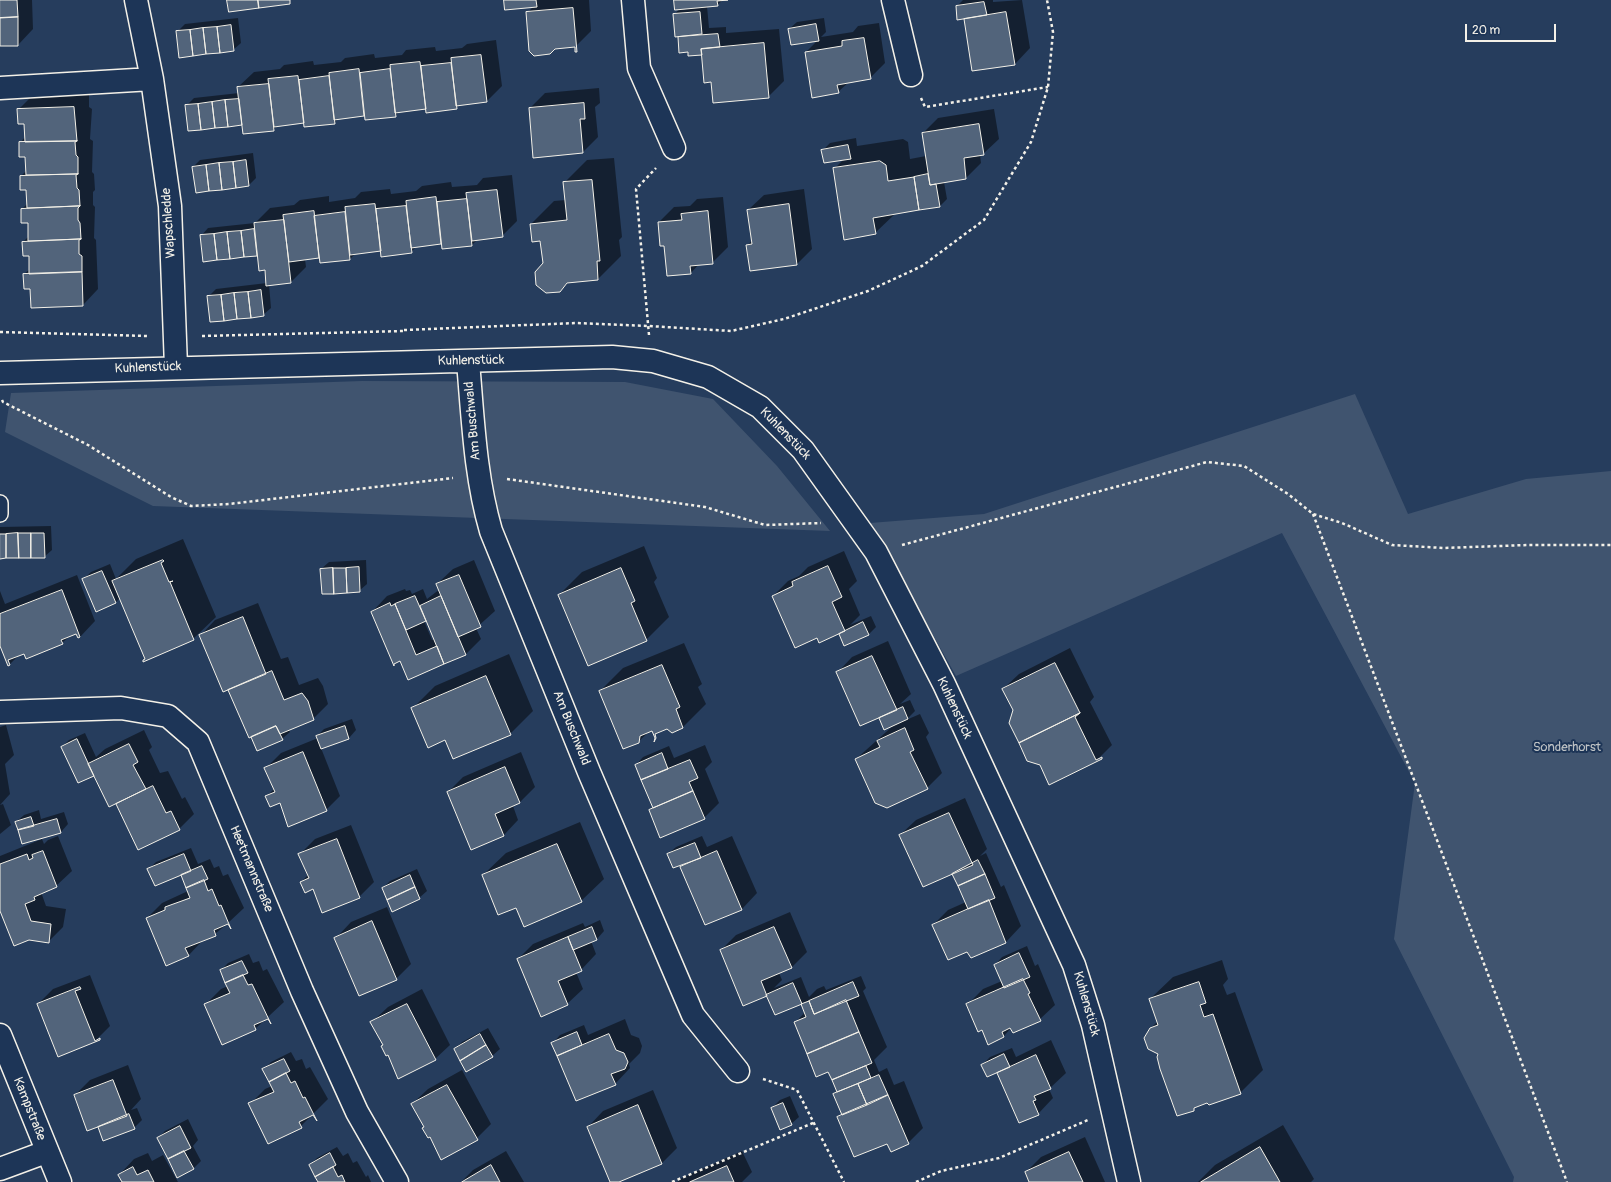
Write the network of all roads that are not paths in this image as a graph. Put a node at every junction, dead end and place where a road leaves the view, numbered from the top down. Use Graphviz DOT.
graph roads {
  1 [pos="136,0"];
  2 [pos="633,0"];
  3 [pos="893,0"];
  4 [pos="911,75"];
  5 [pos="152,79"];
  6 [pos="0,88"];
  7 [pos="674,148"];
  8 [pos="468,362"];
  9 [pos="176,368"];
  10 [pos="0,373"];
  11 [pos="0,503"];
  12 [pos="0,514"];
  13 [pos="0,712"];
  14 [pos="0,1035"];
  15 [pos="738,1071"];
  16 [pos="46,1152"];
  17 [pos="0,1169"];
  18 [pos="60,1182"];
  19 [pos="396,1182"];
  20 [pos="1129,1182"];
  1 -- 5 [label="street, Wapschledde"];
  2 -- 7 [label="street"];
  3 -- 4 [label="street"];
  5 -- 6 [label="street"];
  5 -- 9 [label="street, Wapschledde"];
  8 -- 9 [label="street, Kuhlenstück"];
  8 -- 15 [label="street, Am Buschwald"];
  8 -- 20 [label="street, Kuhlenstück"];
  9 -- 10 [label="street, Kuhlenstück"];
  11 -- 12 [label="lane"];
  13 -- 19 [label="street, Heetmannstraße"];
  14 -- 16 [label="street, Kampstraße"];
  16 -- 17 [label="street"];
  16 -- 18 [label="street, Kampstraße"];
}
